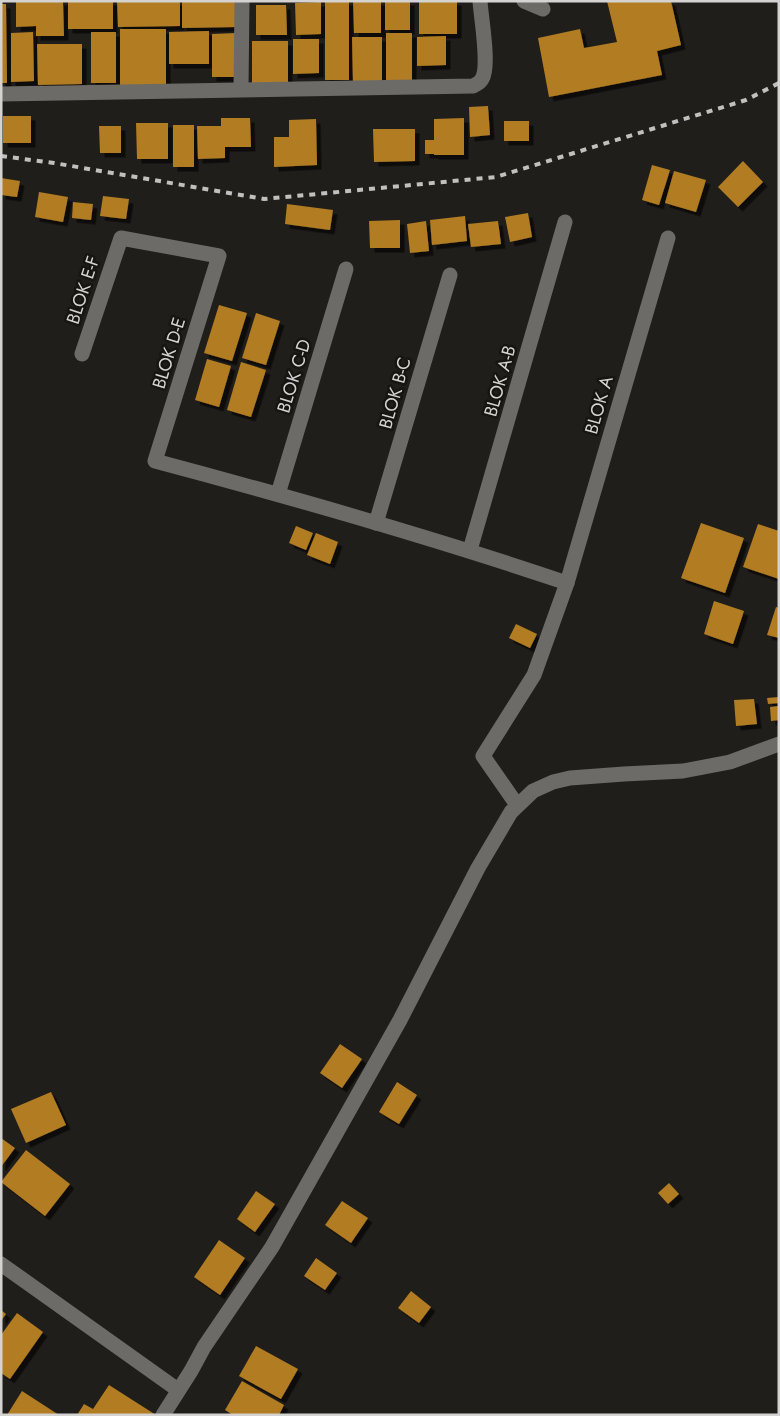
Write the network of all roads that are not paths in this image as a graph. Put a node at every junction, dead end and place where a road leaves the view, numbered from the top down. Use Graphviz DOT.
graph roads {
  1 [pos="242,1"];
  2 [pos="480,1"];
  3 [pos="524,1"];
  4 [pos="543,9"];
  5 [pos="241,89"];
  6 [pos="1,94"];
  7 [pos="566,222"];
  8 [pos="668,238"];
  9 [pos="219,256"];
  10 [pos="346,269"];
  11 [pos="450,275"];
  12 [pos="82,354"];
  13 [pos="278,494"];
  14 [pos="376,523"];
  15 [pos="470,550"];
  16 [pos="567,583"];
  17 [pos="779,744"];
  18 [pos="517,805"];
  19 [pos="1,1264"];
  20 [pos="178,1390"];
  21 [pos="163,1415"];
  1 -- 5 [label="street"];
  2 -- 5 [label="street"];
  3 -- 4 [label="street"];
  5 -- 6 [label="street"];
  7 -- 15 [label="street, BLOK A-B"];
  8 -- 16 [label="street, BLOK A"];
  9 -- 12 [label="street, BLOK E-F"];
  9 -- 13 [label="street, BLOK D-E"];
  10 -- 13 [label="street, BLOK C-D"];
  11 -- 14 [label="street, BLOK B-C"];
  13 -- 14 [label="street"];
  14 -- 15 [label="street"];
  15 -- 16 [label="street"];
  16 -- 18 [label="street, BLOK A"];
  17 -- 18 [label="street"];
  18 -- 20 [label="street"];
  19 -- 20 [label="street"];
  20 -- 21 [label="street"];
}
